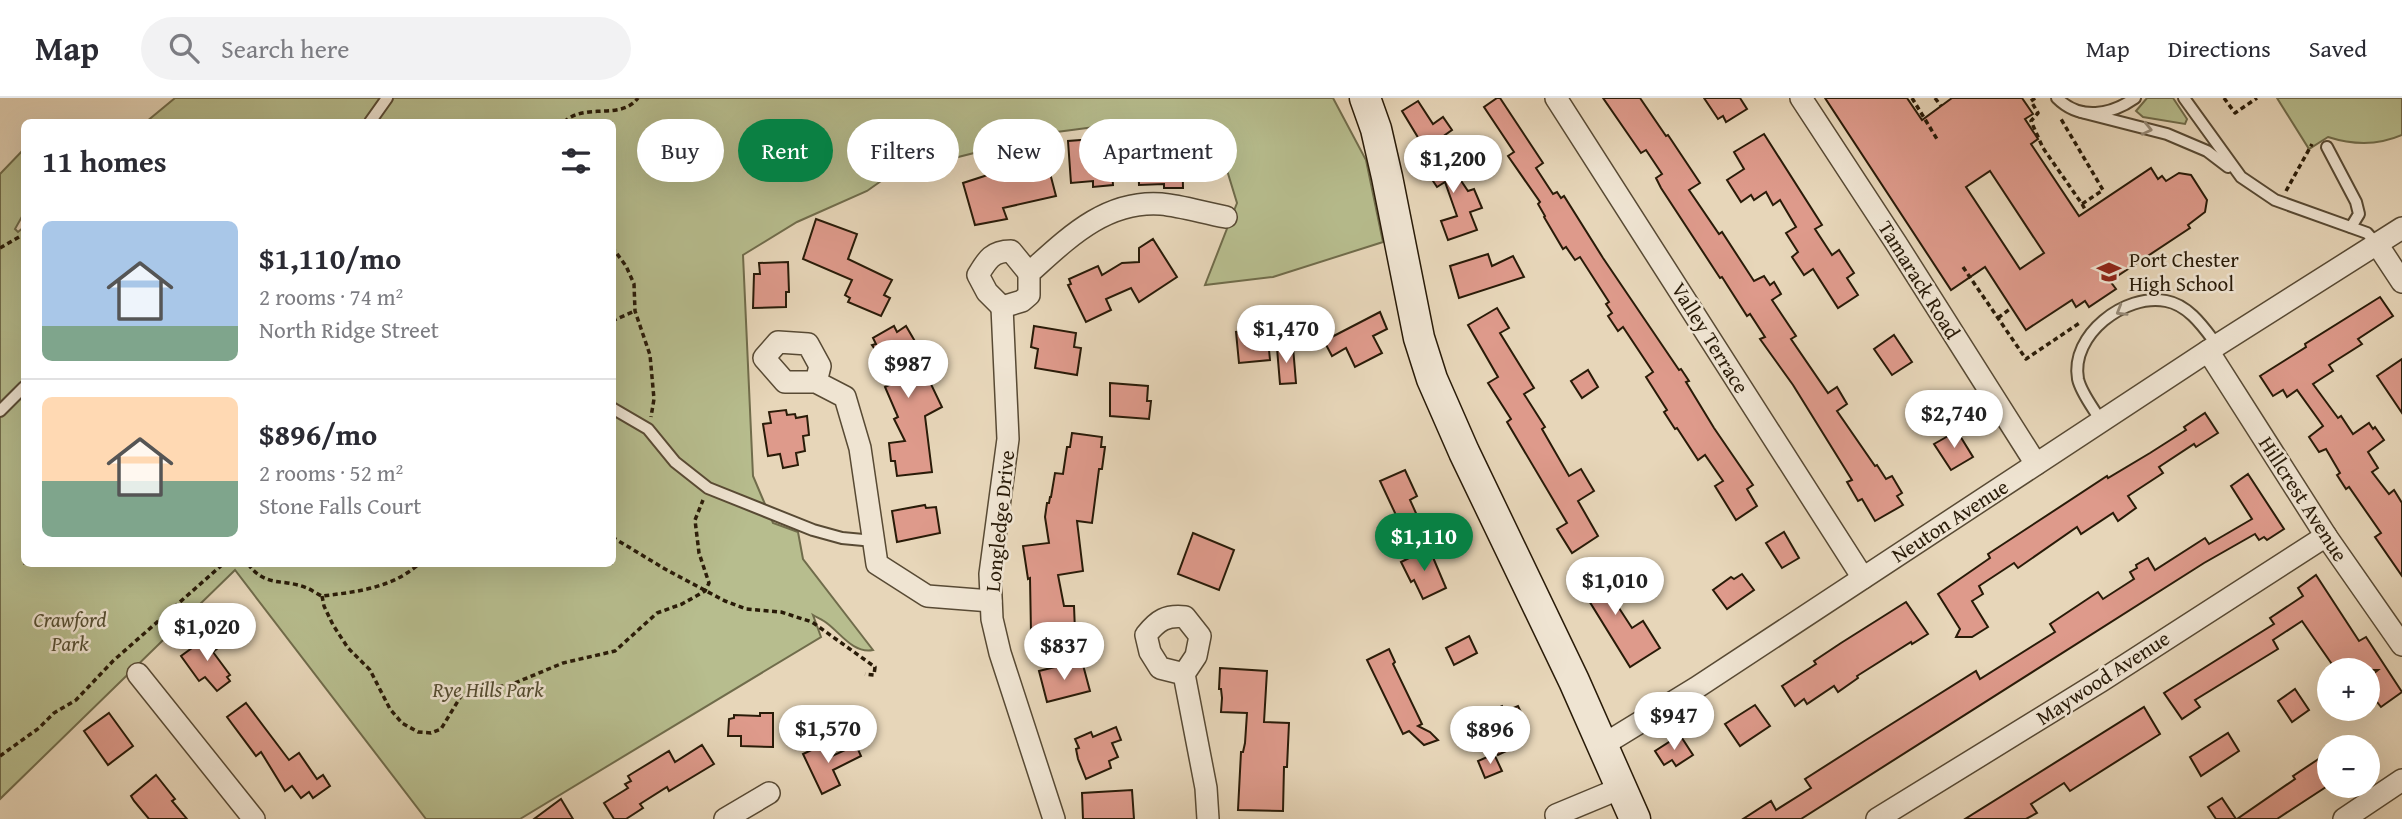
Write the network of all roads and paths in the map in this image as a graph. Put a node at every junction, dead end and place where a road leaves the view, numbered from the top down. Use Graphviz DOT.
graph roads {
  1 [pos="387,98"];
  2 [pos="638,98"];
  3 [pos="1365,98"];
  4 [pos="1556,98"];
  5 [pos="1801,98"];
  6 [pos="1912,98"];
  7 [pos="1934,98"];
  8 [pos="2057,98"];
  9 [pos="2135,98"];
  10 [pos="2184,98"];
  11 [pos="2224,98"];
  12 [pos="2257,98"];
  13 [pos="2030,100"];
  14 [pos="1941,106"];
  15 [pos="2081,112"];
  16 [pos="372,119"];
  17 [pos="568,119"];
  18 [pos="2061,119"];
  19 [pos="1937,139"];
  20 [pos="2314,141"];
  21 [pos="2327,147"];
  22 [pos="2241,177"];
  23 [pos="2286,191"];
  24 [pos="2082,204"];
  25 [pos="2086,211"];
  26 [pos="1226,217"];
  27 [pos="2351,227"];
  28 [pos="2402,228"];
  29 [pos="21,235"];
  30 [pos="2377,244"];
  31 [pos="0,248"];
  32 [pos="616,252"];
  33 [pos="1963,267"];
  34 [pos="1029,274"];
  35 [pos="2402,282"];
  36 [pos="995,300"];
  37 [pos="2011,308"];
  38 [pos="635,311"];
  39 [pos="1998,318"];
  40 [pos="616,319"];
  41 [pos="2082,321"];
  42 [pos="2213,348"];
  43 [pos="816,382"];
  44 [pos="21,389"];
  45 [pos="616,410"];
  46 [pos="0,411"];
  47 [pos="2101,421"];
  48 [pos="648,429"];
  49 [pos="2036,464"];
  50 [pos="708,488"];
  51 [pos="2326,536"];
  52 [pos="616,539"];
  53 [pos="874,541"];
  54 [pos="220,567"];
  55 [pos="250,567"];
  56 [pos="416,567"];
  57 [pos="1863,578"];
  58 [pos="705,591"];
  59 [pos="322,596"];
  60 [pos="991,601"];
  61 [pos="2402,645"];
  62 [pos="138,674"];
  63 [pos="865,674"];
  64 [pos="1184,674"];
  65 [pos="1603,746"];
  66 [pos="0,756"];
  67 [pos="2402,780"];
  68 [pos="1621,788"];
  69 [pos="769,793"];
  70 [pos="1556,817"];
  71 [pos="254,819"];
  72 [pos="725,819"];
  73 [pos="1054,819"];
  74 [pos="1208,819"];
  75 [pos="1634,819"];
  76 [pos="1878,819"];
  77 [pos="2344,819"];
  1 -- 16 [label="lane"];
  2 -- 17 [label="path"];
  3 -- 65 [label="street"];
  4 -- 57 [label="street, Valley Terrace"];
  5 -- 49 [label="street, Tamarack Road"];
  6 -- 19 [label="path"];
  7 -- 14 [label="path"];
  8 -- 15 [label="lane"];
  9 -- 15 [label="lane"];
  10 -- 22 [label="lane"];
  11 -- 12 [label="path"];
  13 -- 24 [label="path"];
  15 -- 22 [label="lane, one-way"];
  18 -- 24 [label="path"];
  20 -- 23 [label="path"];
  21 -- 27 [label="lane"];
  22 -- 27 [label="lane"];
  24 -- 25 [label="path"];
  26 -- 34 [label="street"];
  27 -- 30 [label="lane"];
  28 -- 30 [label="street, Neuton Avenue"];
  29 -- 31 [label="path"];
  30 -- 35 [label="street"];
  30 -- 42 [label="street, Neuton Avenue"];
  32 -- 38 [label="path"];
  33 -- 39 [label="path"];
  34 -- 36 [label="street"];
  34 -- 36 [label="street, Longledge Drive"];
  36 -- 60 [label="street, Longledge Drive"];
  37 -- 39 [label="path"];
  38 -- 40 [label="path"];
  38 -- 48 [label="path"];
  39 -- 41 [label="path"];
  42 -- 47 [label="street, Neuton Avenue"];
  42 -- 47 [label="lane, one-way"];
  42 -- 51 [label="street, Hillcrest Avenue"];
  43 -- 53 [label="street"];
  44 -- 46 [label="lane"];
  45 -- 48 [label="lane"];
  47 -- 49 [label="street, Neuton Avenue"];
  48 -- 50 [label="lane"];
  49 -- 57 [label="street, Neuton Avenue"];
  50 -- 53 [label="lane"];
  50 -- 58 [label="path"];
  51 -- 61 [label="street, Hillcrest Avenue"];
  51 -- 76 [label="street, Maywood Avenue"];
  52 -- 58 [label="path"];
  53 -- 60 [label="street"];
  54 -- 66 [label="path"];
  55 -- 59 [label="path"];
  56 -- 59 [label="path"];
  57 -- 65 [label="street, Neuton Avenue"];
  58 -- 59 [label="path"];
  58 -- 63 [label="path"];
  60 -- 73 [label="street, Longledge Drive"];
  62 -- 71 [label="street"];
  64 -- 74 [label="street"];
  65 -- 68 [label="street"];
  67 -- 77 [label="street"];
  68 -- 70 [label="street"];
  68 -- 75 [label="street"];
  69 -- 72 [label="street"];
}
